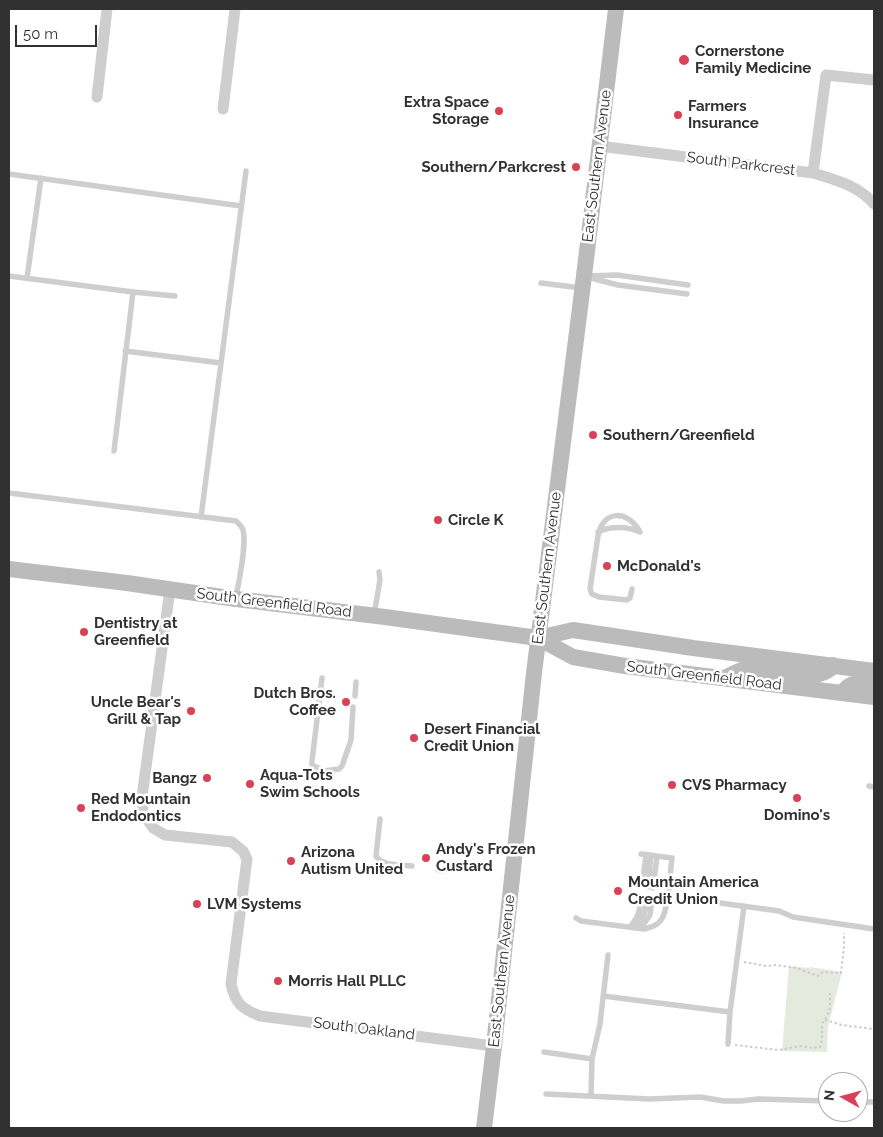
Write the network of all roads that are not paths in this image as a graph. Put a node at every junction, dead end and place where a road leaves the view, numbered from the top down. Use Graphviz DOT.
graph roads {
  1 [pos="107,9"];
  2 [pos="235,9"];
  3 [pos="616,9"];
  4 [pos="874,80"];
  5 [pos="96,97"];
  6 [pos="223,109"];
  7 [pos="599,146"];
  8 [pos="246,171"];
  9 [pos="813,173"];
  10 [pos="9,174"];
  11 [pos="41,178"];
  12 [pos="874,204"];
  13 [pos="242,206"];
  14 [pos="9,276"];
  15 [pos="27,278"];
  16 [pos="583,282"];
  17 [pos="541,283"];
  18 [pos="688,285"];
  19 [pos="133,292"];
  20 [pos="687,294"];
  21 [pos="176,296"];
  22 [pos="125,351"];
  23 [pos="221,363"];
  24 [pos="114,451"];
  25 [pos="9,493"];
  26 [pos="201,517"];
  27 [pos="598,532"];
  28 [pos="9,569"];
  29 [pos="379,572"];
  30 [pos="170,589"];
  31 [pos="632,589"];
  32 [pos="236,599"];
  33 [pos="374,616"];
  34 [pos="538,638"];
  35 [pos="832,665"];
  36 [pos="874,671"];
  37 [pos="322,678"];
  38 [pos="725,678"];
  39 [pos="356,682"];
  40 [pos="874,683"];
  41 [pos="843,693"];
  42 [pos="355,696"];
  43 [pos="874,697"];
  44 [pos="353,707"];
  45 [pos="380,819"];
  46 [pos="649,855"];
  47 [pos="412,866"];
  48 [pos="447,869"];
  49 [pos="438,870"];
  50 [pos="698,900"];
  51 [pos="744,906"];
  52 [pos="576,918"];
  53 [pos="636,928"];
  54 [pos="874,929"];
  55 [pos="608,955"];
  56 [pos="603,996"];
  57 [pos="730,1012"];
  58 [pos="728,1044"];
  59 [pos="494,1046"];
  60 [pos="544,1052"];
  61 [pos="592,1058"];
  62 [pos="546,1094"];
  63 [pos="591,1096"];
  64 [pos="818,1101"];
  65 [pos="484,1128"];
  1 -- 5 [label="street"];
  2 -- 6 [label="street"];
  3 -- 7 [label="main road, East Southern Avenue"];
  4 -- 9 [label="street"];
  7 -- 9 [label="street, South Parkcrest"];
  7 -- 16 [label="main road, East Southern Avenue"];
  8 -- 13 [label="lane"];
  9 -- 12 [label="street, South Parkcrest"];
  10 -- 11 [label="lane"];
  11 -- 13 [label="lane"];
  11 -- 15 [label="lane"];
  13 -- 23 [label="lane"];
  14 -- 15 [label="lane"];
  15 -- 19 [label="lane"];
  16 -- 17 [label="lane"];
  16 -- 18 [label="lane"];
  16 -- 20 [label="lane"];
  16 -- 34 [label="main road, East Southern Avenue"];
  19 -- 21 [label="lane"];
  19 -- 22 [label="lane"];
  22 -- 23 [label="lane"];
  22 -- 24 [label="lane"];
  23 -- 26 [label="lane"];
  25 -- 26 [label="lane"];
  26 -- 32 [label="lane"];
  27 -- 27 [label="lane"];
  27 -- 31 [label="lane"];
  28 -- 30 [label="main road, South Greenfield Road"];
  29 -- 33 [label="lane"];
  30 -- 32 [label="main road, South Greenfield Road"];
  30 -- 59 [label="street, South Oakland"];
  32 -- 33 [label="main road, South Greenfield Road"];
  33 -- 34 [label="main road, South Greenfield Road"];
  34 -- 35 [label="main road, South Greenfield Road"];
  34 -- 38 [label="main road, South Greenfield Road"];
  34 -- 59 [label="main road, East Southern Avenue"];
  35 -- 36 [label="main road, South Greenfield Road"];
  35 -- 38 [label="main road"];
  37 -- 44 [label="lane"];
  38 -- 41 [label="main road, South Greenfield Road"];
  39 -- 42 [label="lane"];
  40 -- 41 [label="main road"];
  41 -- 43 [label="main road, South Greenfield Road"];
  45 -- 47 [label="lane"];
  46 -- 46 [label="lane"];
  46 -- 53 [label="lane"];
  48 -- 49 [label="lane"];
  50 -- 51 [label="lane"];
  51 -- 54 [label="lane"];
  51 -- 57 [label="lane"];
  52 -- 53 [label="lane"];
  53 -- 53 [label="lane"];
  55 -- 56 [label="lane"];
  56 -- 57 [label="lane"];
  56 -- 61 [label="lane"];
  57 -- 58 [label="lane"];
  59 -- 65 [label="main road, East Southern Avenue"];
  60 -- 61 [label="lane"];
  61 -- 63 [label="lane"];
  62 -- 63 [label="lane"];
  63 -- 64 [label="lane"];
}
